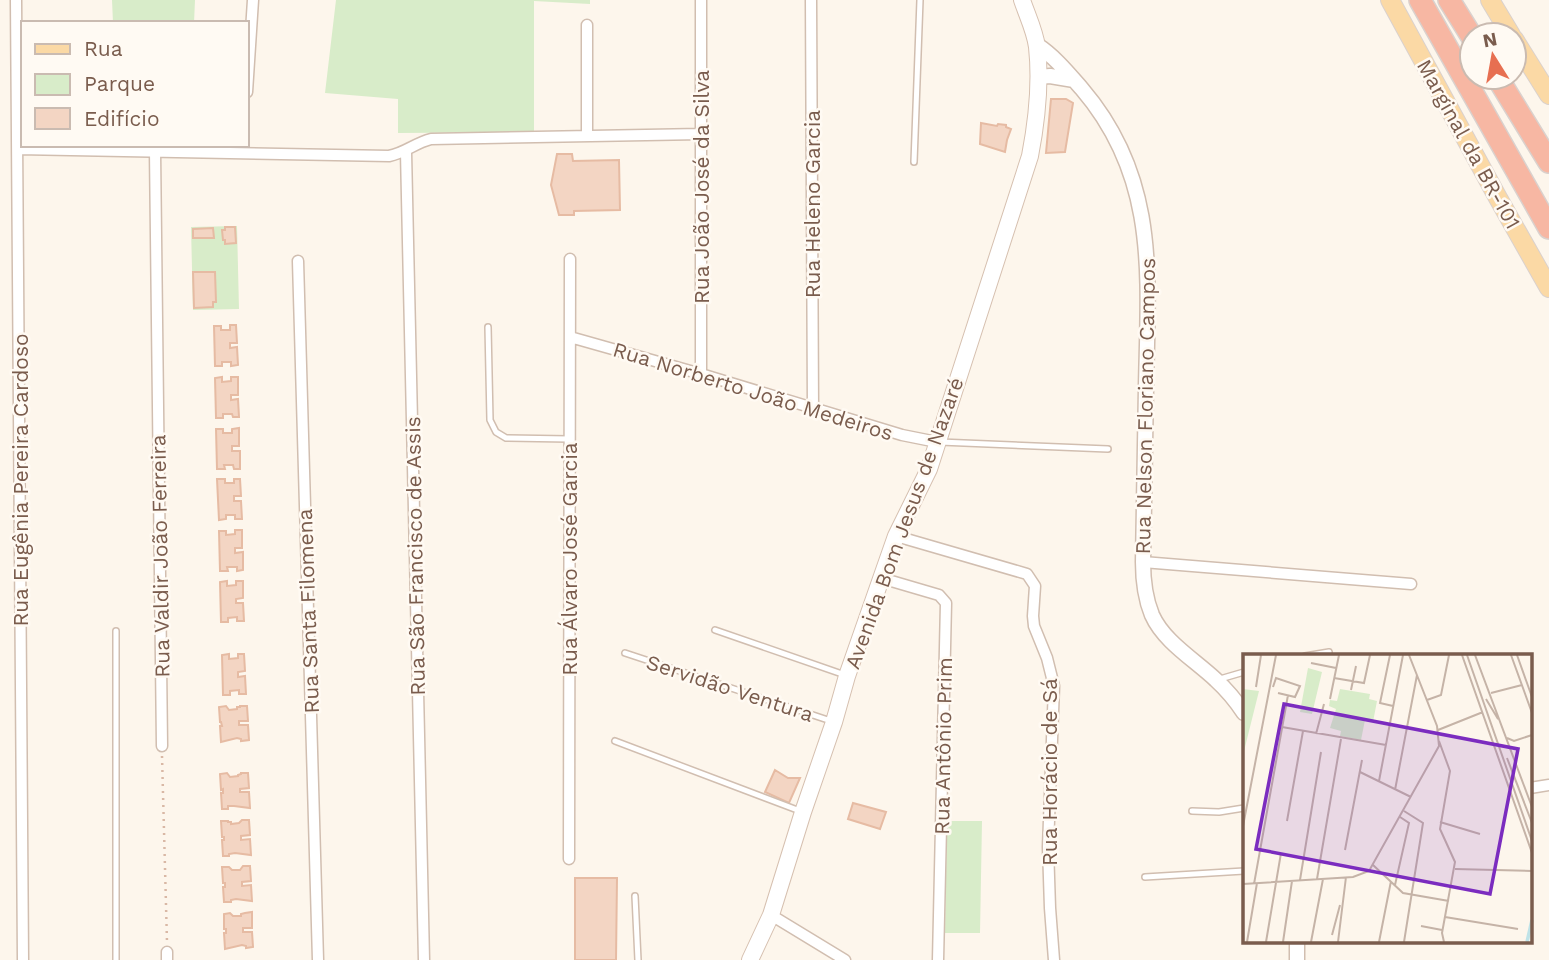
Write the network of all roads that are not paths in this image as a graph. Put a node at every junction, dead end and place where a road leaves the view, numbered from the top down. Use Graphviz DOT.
graph roads {
  1 [pos="16,0"];
  2 [pos="253,0"];
  3 [pos="701,0"];
  4 [pos="811,0"];
  5 [pos="920,0"];
  6 [pos="1022,0"];
  7 [pos="1390,0"];
  8 [pos="1420,0"];
  9 [pos="1449,0"];
  10 [pos="1490,0"];
  11 [pos="1503,0"];
  12 [pos="1462,21"];
  13 [pos="1503,21"];
  14 [pos="1507,21"];
  15 [pos="587,25"];
  16 [pos="1037,45"];
  17 [pos="1528,62"];
  18 [pos="248,77"];
  19 [pos="1039,77"];
  20 [pos="1074,80"];
  21 [pos="1506,91"];
  22 [pos="1549,96"];
  23 [pos="701,134"];
  24 [pos="587,136"];
  25 [pos="18,149"];
  26 [pos="243,149"];
  27 [pos="155,151"];
  28 [pos="406,152"];
  29 [pos="914,162"];
  30 [pos="1549,162"];
  31 [pos="1549,228"];
  32 [pos="570,259"];
  33 [pos="298,261"];
  34 [pos="1549,288"];
  35 [pos="488,327"];
  36 [pos="570,337"];
  37 [pos="701,373"];
  38 [pos="813,409"];
  39 [pos="569,439"];
  40 [pos="937,442"];
  41 [pos="1108,449"];
  42 [pos="896,536"];
  43 [pos="1143,562"];
  44 [pos="881,578"];
  45 [pos="1411,584"];
  46 [pos="715,630"];
  47 [pos="116,631"];
  48 [pos="1329,652"];
  49 [pos="625,653"];
  50 [pos="1317,654"];
  51 [pos="1243,672"];
  52 [pos="848,676"];
  53 [pos="1217,680"];
  54 [pos="1243,711"];
  55 [pos="834,722"];
  56 [pos="615,741"];
  57 [pos="162,746"];
  58 [pos="1243,808"];
  59 [pos="1192,811"];
  60 [pos="803,812"];
  61 [pos="569,859"];
  62 [pos="1243,871"];
  63 [pos="1144,877"];
  64 [pos="635,896"];
  65 [pos="771,915"];
  66 [pos="1297,942"];
  67 [pos="23,960"];
  68 [pos="116,960"];
  69 [pos="318,960"];
  70 [pos="424,960"];
  71 [pos="638,960"];
  72 [pos="750,960"];
  73 [pos="845,960"];
  74 [pos="938,960"];
  75 [pos="1054,960"];
  76 [pos="1297,960"];
  1 -- 25 [label="street, Rua Eugênia Pereira Cardoso"];
  2 -- 18 [label="street"];
  3 -- 23 [label="street, Rua João José da Silva"];
  4 -- 38 [label="street, Rua Heleno Garcia"];
  5 -- 29 [label="lane"];
  6 -- 16 [label="main road, Avenida Bom Jesus de Nazaré"];
  7 -- 34 [label="main road, Marginal da BR-101"];
  8 -- 31 [label="highway"];
  9 -- 12 [label="highway"];
  10 -- 13 [label="main road"];
  11 -- 14 [label="street"];
  15 -- 24 [label="street"];
  16 -- 19 [label="main road, Avenida Bom Jesus de Nazaré"];
  16 -- 20 [label="street, Rua Nelson Floriano Campos"];
  17 -- 22 [label="main road"];
  19 -- 20 [label="street"];
  19 -- 40 [label="main road, Avenida Bom Jesus de Nazaré"];
  20 -- 43 [label="street, Rua Nelson Floriano Campos"];
  21 -- 30 [label="highway"];
  23 -- 24 [label="street"];
  23 -- 37 [label="street, Rua João José da Silva"];
  24 -- 28 [label="street"];
  25 -- 27 [label="street"];
  25 -- 67 [label="street, Rua Eugênia Pereira Cardoso"];
  26 -- 27 [label="street"];
  26 -- 28 [label="street"];
  27 -- 57 [label="street, Rua Valdir João Ferreira"];
  28 -- 70 [label="street, Rua São Francisco de Assis"];
  32 -- 36 [label="street, Rua Álvaro José Garcia"];
  33 -- 69 [label="street, Rua Santa Filomena"];
  35 -- 39 [label="lane"];
  36 -- 37 [label="street, Rua Norberto João Medeiros"];
  36 -- 39 [label="street, Rua Álvaro José Garcia"];
  37 -- 38 [label="street, Rua Norberto João Medeiros"];
  38 -- 40 [label="street, Rua Norberto João Medeiros"];
  39 -- 61 [label="street, Rua Álvaro José Garcia"];
  40 -- 41 [label="lane"];
  40 -- 42 [label="main road, Avenida Bom Jesus de Nazaré"];
  42 -- 44 [label="main road, Avenida Bom Jesus de Nazaré"];
  42 -- 75 [label="street, Rua Horácio de Sá"];
  43 -- 45 [label="street"];
  43 -- 53 [label="street, Rua Nelson Floriano Campos"];
  44 -- 52 [label="main road, Avenida Bom Jesus de Nazaré"];
  44 -- 74 [label="street, Rua Antônio Prim"];
  46 -- 52 [label="lane"];
  47 -- 68 [label="lane"];
  48 -- 50 [label="lane"];
  49 -- 55 [label="lane, Servidão Ventura"];
  51 -- 53 [label="lane"];
  52 -- 55 [label="main road, Avenida Bom Jesus de Nazaré"];
  53 -- 54 [label="street, Rua Nelson Floriano Campos"];
  55 -- 60 [label="main road, Avenida Bom Jesus de Nazaré"];
  56 -- 60 [label="lane"];
  58 -- 59 [label="lane"];
  60 -- 65 [label="main road, Avenida Bom Jesus de Nazaré"];
  62 -- 63 [label="lane"];
  64 -- 71 [label="lane"];
  65 -- 72 [label="main road, Avenida Bom Jesus de Nazaré"];
  65 -- 73 [label="street"];
  66 -- 76 [label="street"];
}
